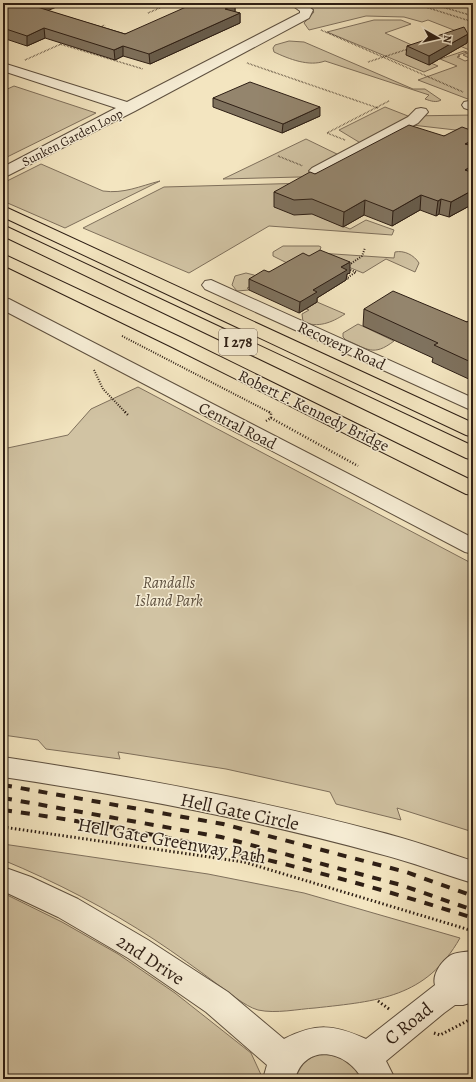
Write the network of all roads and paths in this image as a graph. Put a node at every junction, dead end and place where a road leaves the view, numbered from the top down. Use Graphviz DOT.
graph roads {
  1 [pos="88,3"];
  2 [pos="294,3"];
  3 [pos="413,3"];
  4 [pos="429,3"];
  5 [pos="104,8"];
  6 [pos="188,9"];
  7 [pos="148,13"];
  8 [pos="473,16"];
  9 [pos="473,22"];
  10 [pos="105,25"];
  11 [pos="94,30"];
  12 [pos="321,30"];
  13 [pos="412,48"];
  14 [pos="227,56"];
  15 [pos="384,57"];
  16 [pos="368,62"];
  17 [pos="5,68"];
  18 [pos="143,69"];
  19 [pos="465,93"];
  20 [pos="130,108"];
  21 [pos="378,108"];
  22 [pos="421,112"];
  23 [pos="317,171"];
  24 [pos="3,173"];
  25 [pos="3,211"];
  26 [pos="3,230"];
  27 [pos="365,248"];
  28 [pos="3,259"];
  29 [pos="349,279"];
  30 [pos="211,286"];
  31 [pos="3,303"];
  32 [pos="118,334"];
  33 [pos="92,365"];
  34 [pos="251,402"];
  35 [pos="473,405"];
  36 [pos="130,416"];
  37 [pos="473,431"];
  38 [pos="473,454"];
  39 [pos="473,489"];
  40 [pos="473,547"];
  41 [pos="3,767"];
  42 [pos="3,827"];
  43 [pos="473,872"];
  44 [pos="3,879"];
  45 [pos="473,931"];
  46 [pos="473,964"];
  47 [pos="462,987"];
  48 [pos="373,1068"];
  49 [pos="282,1070"];
  1 -- 5 [label="path"];
  2 -- 14 [label="street"];
  3 -- 9 [label="path"];
  4 -- 8 [label="path"];
  6 -- 7 [label="path"];
  10 -- 11 [label="path"];
  12 -- 15 [label="path"];
  13 -- 15 [label="path"];
  14 -- 20 [label="street"];
  14 -- 21 [label="path"];
  15 -- 16 [label="path"];
  15 -- 19 [label="path"];
  17 -- 18 [label="path"];
  17 -- 20 [label="street, Sunken Garden Loop"];
  20 -- 24 [label="street, Sunken Garden Loop"];
  22 -- 23 [label="street"];
  25 -- 37 [label="highway"];
  26 -- 38 [label="highway, Robert F. Kennedy Bridge / I 278"];
  27 -- 29 [label="path"];
  28 -- 39 [label="highway, Robert F. Kennedy Bridge / I 278"];
  30 -- 35 [label="street, Recovery Road"];
  31 -- 40 [label="street, Central Road"];
  32 -- 34 [label="path"];
  33 -- 36 [label="path"];
  41 -- 43 [label="street, Hell Gate Circle"];
  42 -- 45 [label="path, Hell Gate Greenway Path"];
  44 -- 49 [label="street, 2nd Drive"];
  46 -- 47 [label="street, C Road"];
  47 -- 48 [label="street, C Road"];
  48 -- 49 [label="street"];
}
